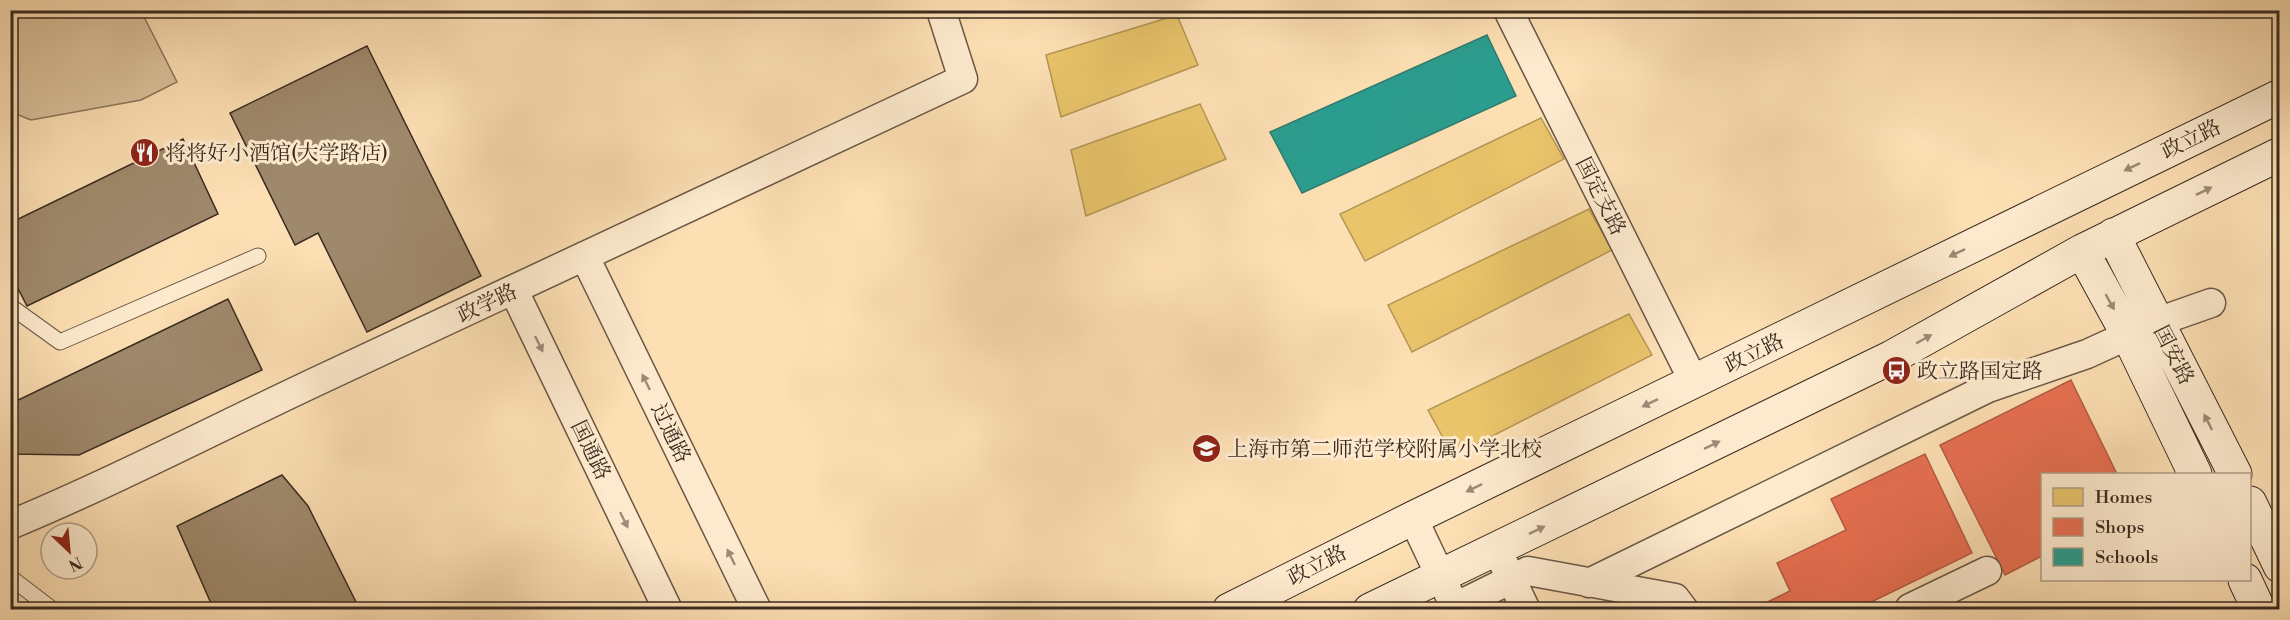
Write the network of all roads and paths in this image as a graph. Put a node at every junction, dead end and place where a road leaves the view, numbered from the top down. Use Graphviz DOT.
graph roads {
  1 [pos="941,10"];
  2 [pos="1510,11"];
  3 [pos="2280,96"];
  4 [pos="2280,154"];
  5 [pos="2114,235"];
  6 [pos="2082,251"];
  7 [pos="258,256"];
  8 [pos="585,258"];
  9 [pos="514,291"];
  10 [pos="2211,303"];
  11 [pos="10,306"];
  12 [pos="2157,322"];
  13 [pos="2128,335"];
  14 [pos="1694,382"];
  15 [pos="2195,473"];
  16 [pos="2234,473"];
  17 [pos="2251,505"];
  18 [pos="1413,518"];
  19 [pos="10,525"];
  20 [pos="1497,550"];
  21 [pos="2280,566"];
  22 [pos="1987,571"];
  23 [pos="1441,576"];
  24 [pos="10,578"];
  25 [pos="1512,580"];
  26 [pos="2246,581"];
  27 [pos="1589,583"];
  28 [pos="52,609"];
  29 [pos="668,609"];
  30 [pos="756,609"];
  31 [pos="1229,609"];
  32 [pos="1370,609"];
  33 [pos="1526,609"];
  34 [pos="1684,609"];
  35 [pos="1909,609"];
  36 [pos="2259,609"];
  1 -- 8 [label="street, 政学路"];
  2 -- 14 [label="street, 国定支路"];
  3 -- 14 [label="main road, 政立路, one-way"];
  5 -- 4 [label="main road, one-way"];
  5 -- 6 [label="main road"];
  5 -- 12 [label="main road, 国安路"];
  6 -- 13 [label="main road, 国安路, one-way"];
  20 -- 6 [label="main road, one-way"];
  7 -- 11 [label="lane"];
  8 -- 9 [label="street, 政学路"];
  30 -- 8 [label="street, 过通路, one-way"];
  9 -- 19 [label="street, 政学路"];
  9 -- 29 [label="street, 国通路, one-way"];
  10 -- 12 [label="street"];
  12 -- 13 [label="street"];
  16 -- 12 [label="main road, 国安路, one-way"];
  13 -- 15 [label="main road, 国安路"];
  13 -- 27 [label="street"];
  14 -- 18 [label="main road, 政立路, one-way"];
  17 -- 21 [label="main road"];
  18 -- 23 [label="street"];
  18 -- 31 [label="main road, 政立路"];
  20 -- 23 [label="main road"];
  20 -- 25 [label="street"];
  22 -- 35 [label="street"];
  23 -- 25 [label="street"];
  23 -- 32 [label="main road"];
  24 -- 28 [label="lane"];
  25 -- 27 [label="street"];
  25 -- 33 [label="street"];
  26 -- 36 [label="main road"];
  27 -- 34 [label="street"];
}
